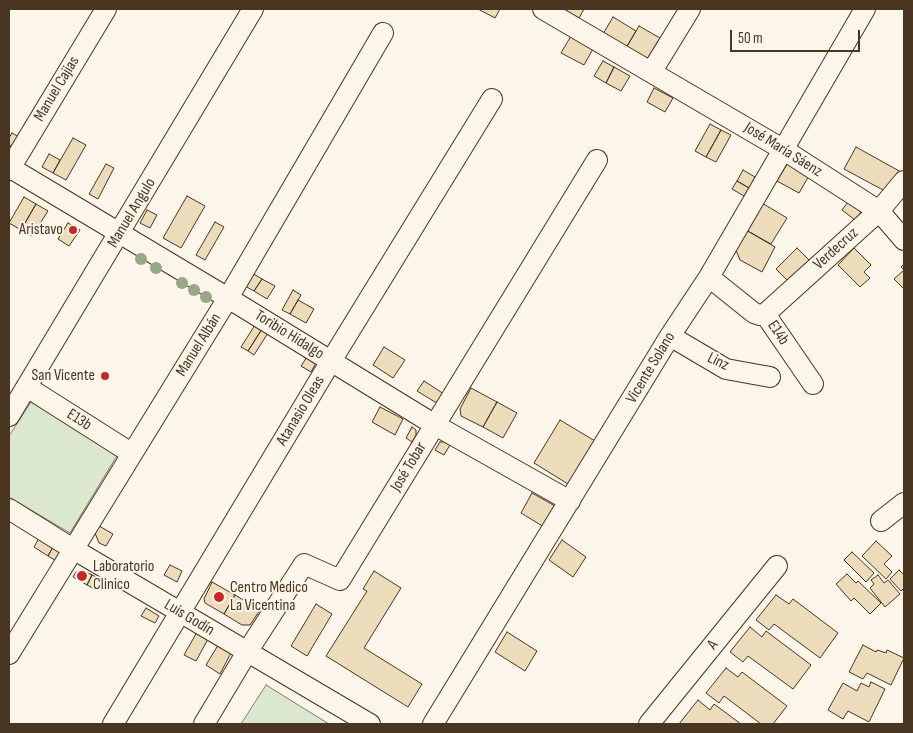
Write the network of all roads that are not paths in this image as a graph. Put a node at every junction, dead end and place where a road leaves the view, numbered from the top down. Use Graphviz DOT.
graph roads {
  1 [pos="106,9"];
  2 [pos="253,9"];
  3 [pos="546,9"];
  4 [pos="690,9"];
  5 [pos="865,9"];
  6 [pos="383,33"];
  7 [pos="652,71"];
  8 [pos="492,99"];
  9 [pos="784,150"];
  10 [pos="597,160"];
  11 [pos="9,168"];
  12 [pos="904,181"];
  13 [pos="879,211"];
  14 [pos="119,234"];
  15 [pos="904,240"];
  16 [pos="709,277"];
  17 [pos="228,298"];
  18 [pos="765,314"];
  19 [pos="670,336"];
  20 [pos="330,361"];
  21 [pos="770,377"];
  22 [pos="813,384"];
  23 [pos="27,387"];
  24 [pos="9,416"];
  25 [pos="435,425"];
  26 [pos="131,453"];
  27 [pos="570,501"];
  28 [pos="904,503"];
  29 [pos="9,509"];
  30 [pos="881,521"];
  31 [pos="73,549"];
  32 [pos="777,566"];
  33 [pos="181,612"];
  34 [pos="247,652"];
  35 [pos="9,654"];
  36 [pos="113,724"];
  37 [pos="204,724"];
  38 [pos="370,724"];
  39 [pos="433,724"];
  40 [pos="649,724"];
  1 -- 11 [label="street, Manuel Cajias"];
  2 -- 14 [label="street, Manuel Angulo"];
  3 -- 7 [label="street, José María Sáenz"];
  4 -- 7 [label="street"];
  5 -- 9 [label="street, Vicente Solano"];
  6 -- 17 [label="street, Manuel Albán"];
  7 -- 9 [label="street, José María Sáenz"];
  8 -- 20 [label="street, Atanasio Oleas"];
  9 -- 13 [label="street, José María Sáenz"];
  9 -- 16 [label="street, Vicente Solano"];
  10 -- 25 [label="street, José Tobar"];
  11 -- 14 [label="street, Toribio Hidalgo"];
  12 -- 13 [label="street, Verdecruz"];
  13 -- 15 [label="street, José María Sáenz"];
  13 -- 18 [label="street, Verdecruz"];
  14 -- 17 [label="street, Toribio Hidalgo"];
  14 -- 23 [label="street, Manuel Angulo"];
  16 -- 18 [label="street, E14b"];
  16 -- 19 [label="street, Vicente Solano"];
  17 -- 20 [label="street, Toribio Hidalgo"];
  17 -- 26 [label="street, Manuel Albán"];
  18 -- 22 [label="street, E14b"];
  19 -- 21 [label="street, Linz"];
  19 -- 27 [label="street, Vicente Solano"];
  20 -- 25 [label="street, Toribio Hidalgo"];
  20 -- 33 [label="street, Atanasio Oleas"];
  23 -- 24 [label="street, Manuel Angulo"];
  23 -- 26 [label="street, E13b"];
  25 -- 27 [label="street, Toribio Hidalgo"];
  25 -- 34 [label="street, José Tobar"];
  26 -- 31 [label="street, Manuel Albán"];
  27 -- 39 [label="street, Vicente Solano"];
  28 -- 30 [label="street"];
  29 -- 31 [label="street, Luis Godín"];
  31 -- 33 [label="street, Luis Godín"];
  31 -- 35 [label="street, Manuel Albán"];
  32 -- 40 [label="street, A"];
  33 -- 34 [label="street, Luis Godín"];
  33 -- 36 [label="street, Atanasio Oleas"];
  34 -- 37 [label="street, José Tobar"];
  34 -- 38 [label="street, Luis Godín"];
}
